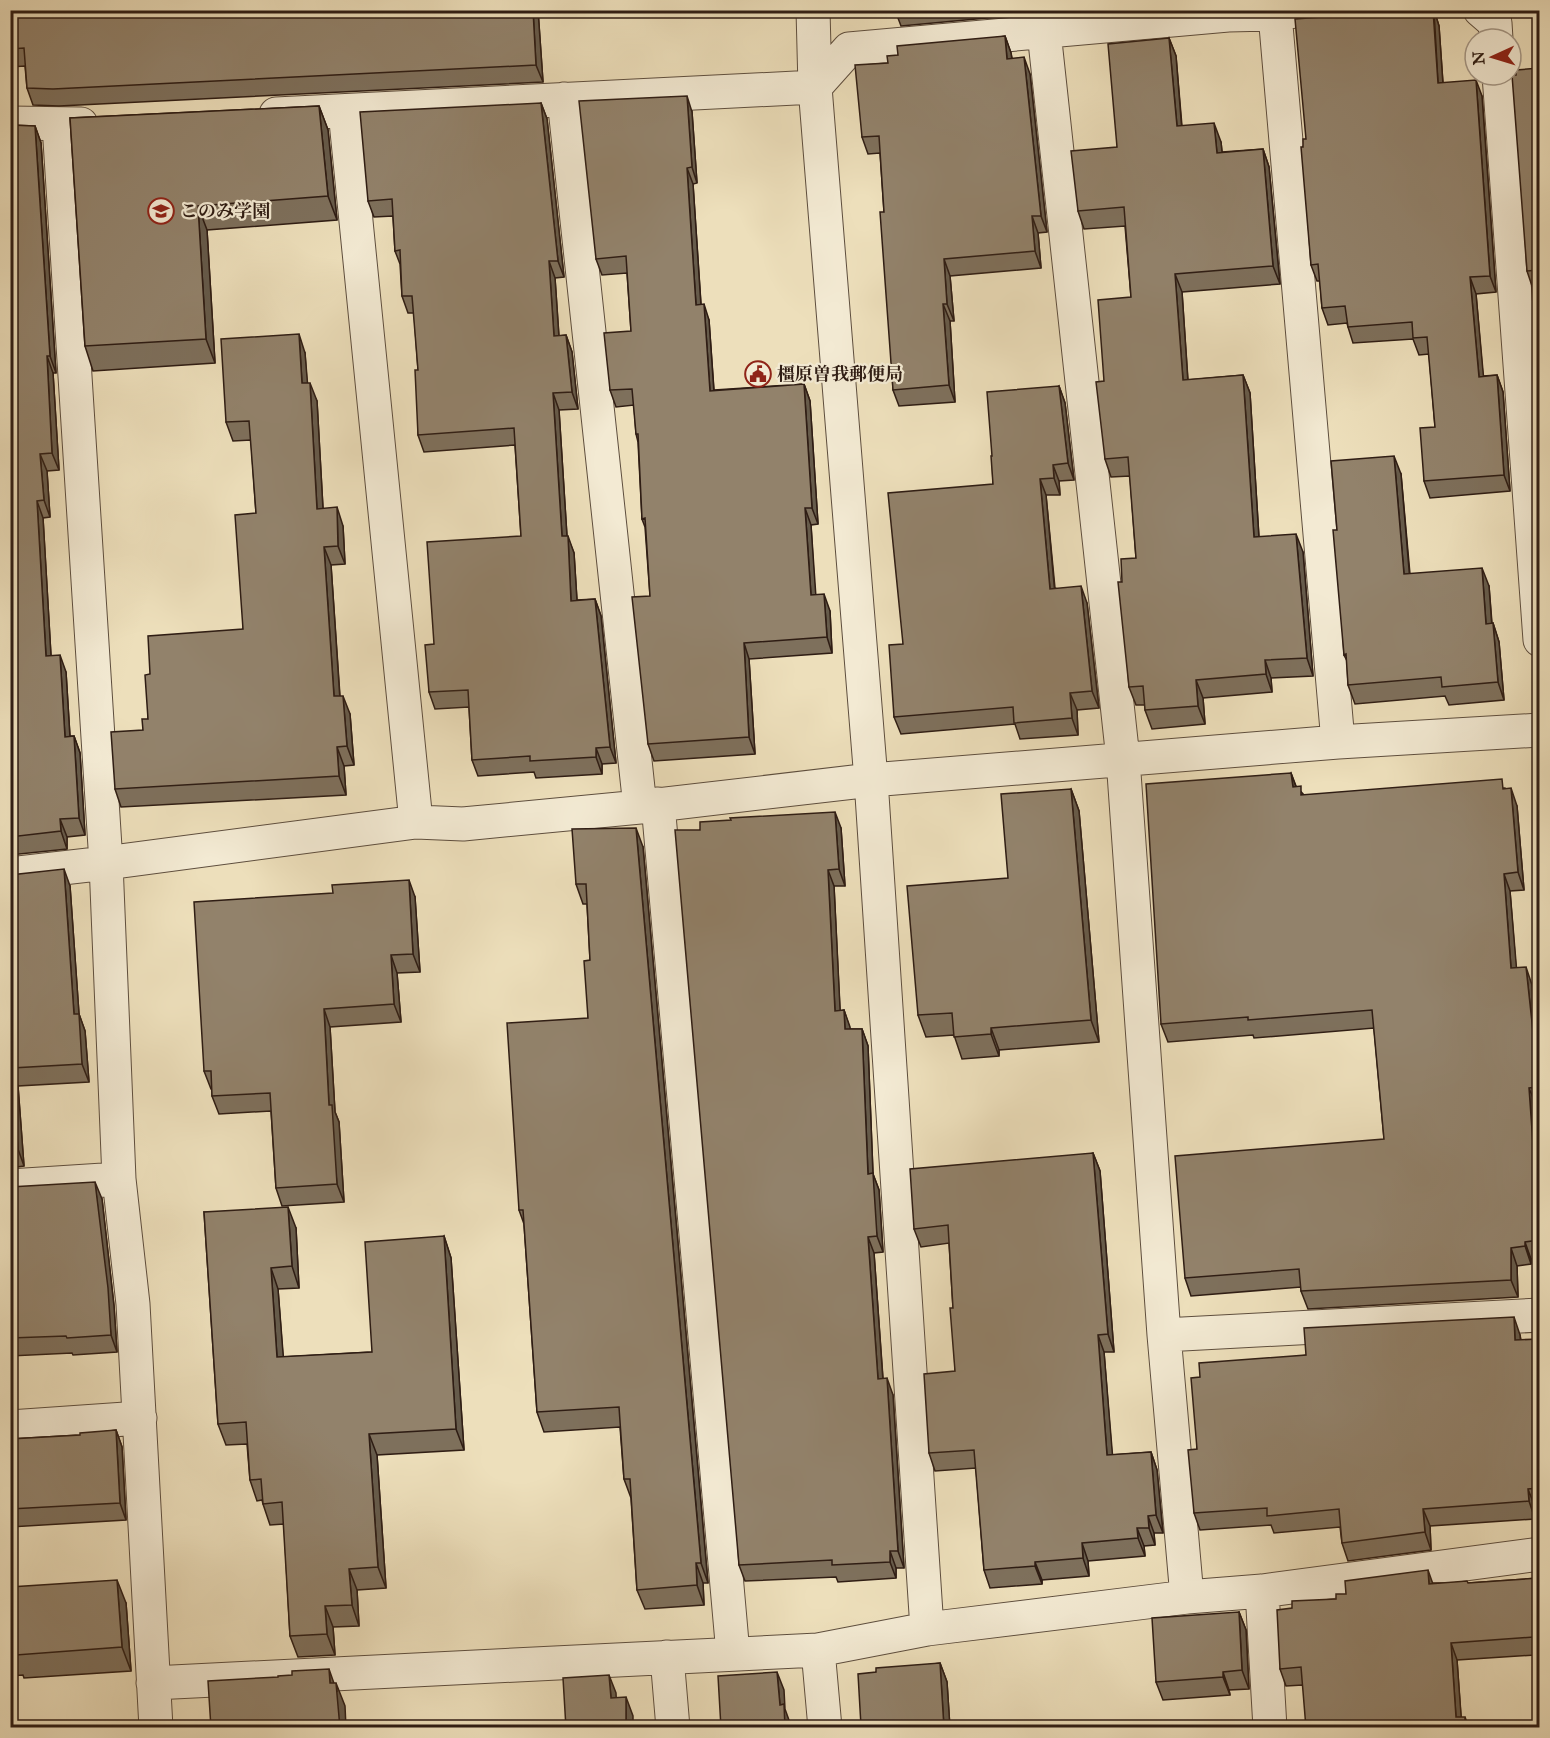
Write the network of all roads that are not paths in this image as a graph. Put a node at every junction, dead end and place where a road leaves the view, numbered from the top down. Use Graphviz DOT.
graph roads {
  1 [pos="813,10"];
  2 [pos="1480,10"];
  3 [pos="1289,12"];
  4 [pos="1084,19"];
  5 [pos="1495,27"];
  6 [pos="1044,32"];
  7 [pos="815,87"];
  8 [pos="1500,87"];
  9 [pos="564,99"];
  10 [pos="345,111"];
  11 [pos="250,115"];
  12 [pos="107,122"];
  13 [pos="10,123"];
  14 [pos="59,125"];
  15 [pos="1539,640"];
  16 [pos="1539,729"];
  17 [pos="1338,742"];
  18 [pos="1123,759"];
  19 [pos="871,780"];
  20 [pos="649,806"];
  21 [pos="416,822"];
  22 [pos="106,863"];
  23 [pos="10,874"];
  24 [pos="119,1179"];
  25 [pos="10,1186"];
  26 [pos="1539,1315"];
  27 [pos="1164,1335"];
  28 [pos="140,1418"];
  29 [pos="10,1427"];
  30 [pos="1539,1554"];
  31 [pos="1262,1591"];
  32 [pos="1187,1597"];
  33 [pos="927,1629"];
  34 [pos="818,1650"];
  35 [pos="733,1653"];
  36 [pos="667,1658"];
  37 [pos="153,1683"];
  38 [pos="156,1728"];
  39 [pos="673,1728"];
  40 [pos="825,1728"];
  41 [pos="1270,1728"];
  1 -- 7 [label="street"];
  2 -- 5 [label="street"];
  3 -- 4 [label="street"];
  3 -- 17 [label="street"];
  4 -- 6 [label="street"];
  6 -- 7 [label="street"];
  6 -- 18 [label="street"];
  7 -- 9 [label="street"];
  7 -- 19 [label="street"];
  8 -- 15 [label="street"];
  9 -- 10 [label="street"];
  9 -- 20 [label="street"];
  10 -- 11 [label="street"];
  10 -- 21 [label="street"];
  12 -- 14 [label="street"];
  13 -- 14 [label="street"];
  14 -- 22 [label="street"];
  16 -- 17 [label="street"];
  17 -- 18 [label="street"];
  18 -- 19 [label="street"];
  18 -- 27 [label="street"];
  19 -- 20 [label="street"];
  19 -- 33 [label="street"];
  20 -- 21 [label="street"];
  20 -- 35 [label="street"];
  21 -- 22 [label="street"];
  22 -- 23 [label="street"];
  22 -- 24 [label="street"];
  24 -- 25 [label="street"];
  24 -- 28 [label="street"];
  26 -- 27 [label="street"];
  27 -- 32 [label="street"];
  28 -- 29 [label="street"];
  28 -- 37 [label="street"];
  30 -- 31 [label="street"];
  31 -- 32 [label="street"];
  31 -- 41 [label="street"];
  32 -- 33 [label="street"];
  33 -- 34 [label="street"];
  34 -- 35 [label="street"];
  34 -- 40 [label="street"];
  35 -- 36 [label="street"];
  36 -- 37 [label="street"];
  36 -- 39 [label="street"];
  37 -- 38 [label="street"];
}
